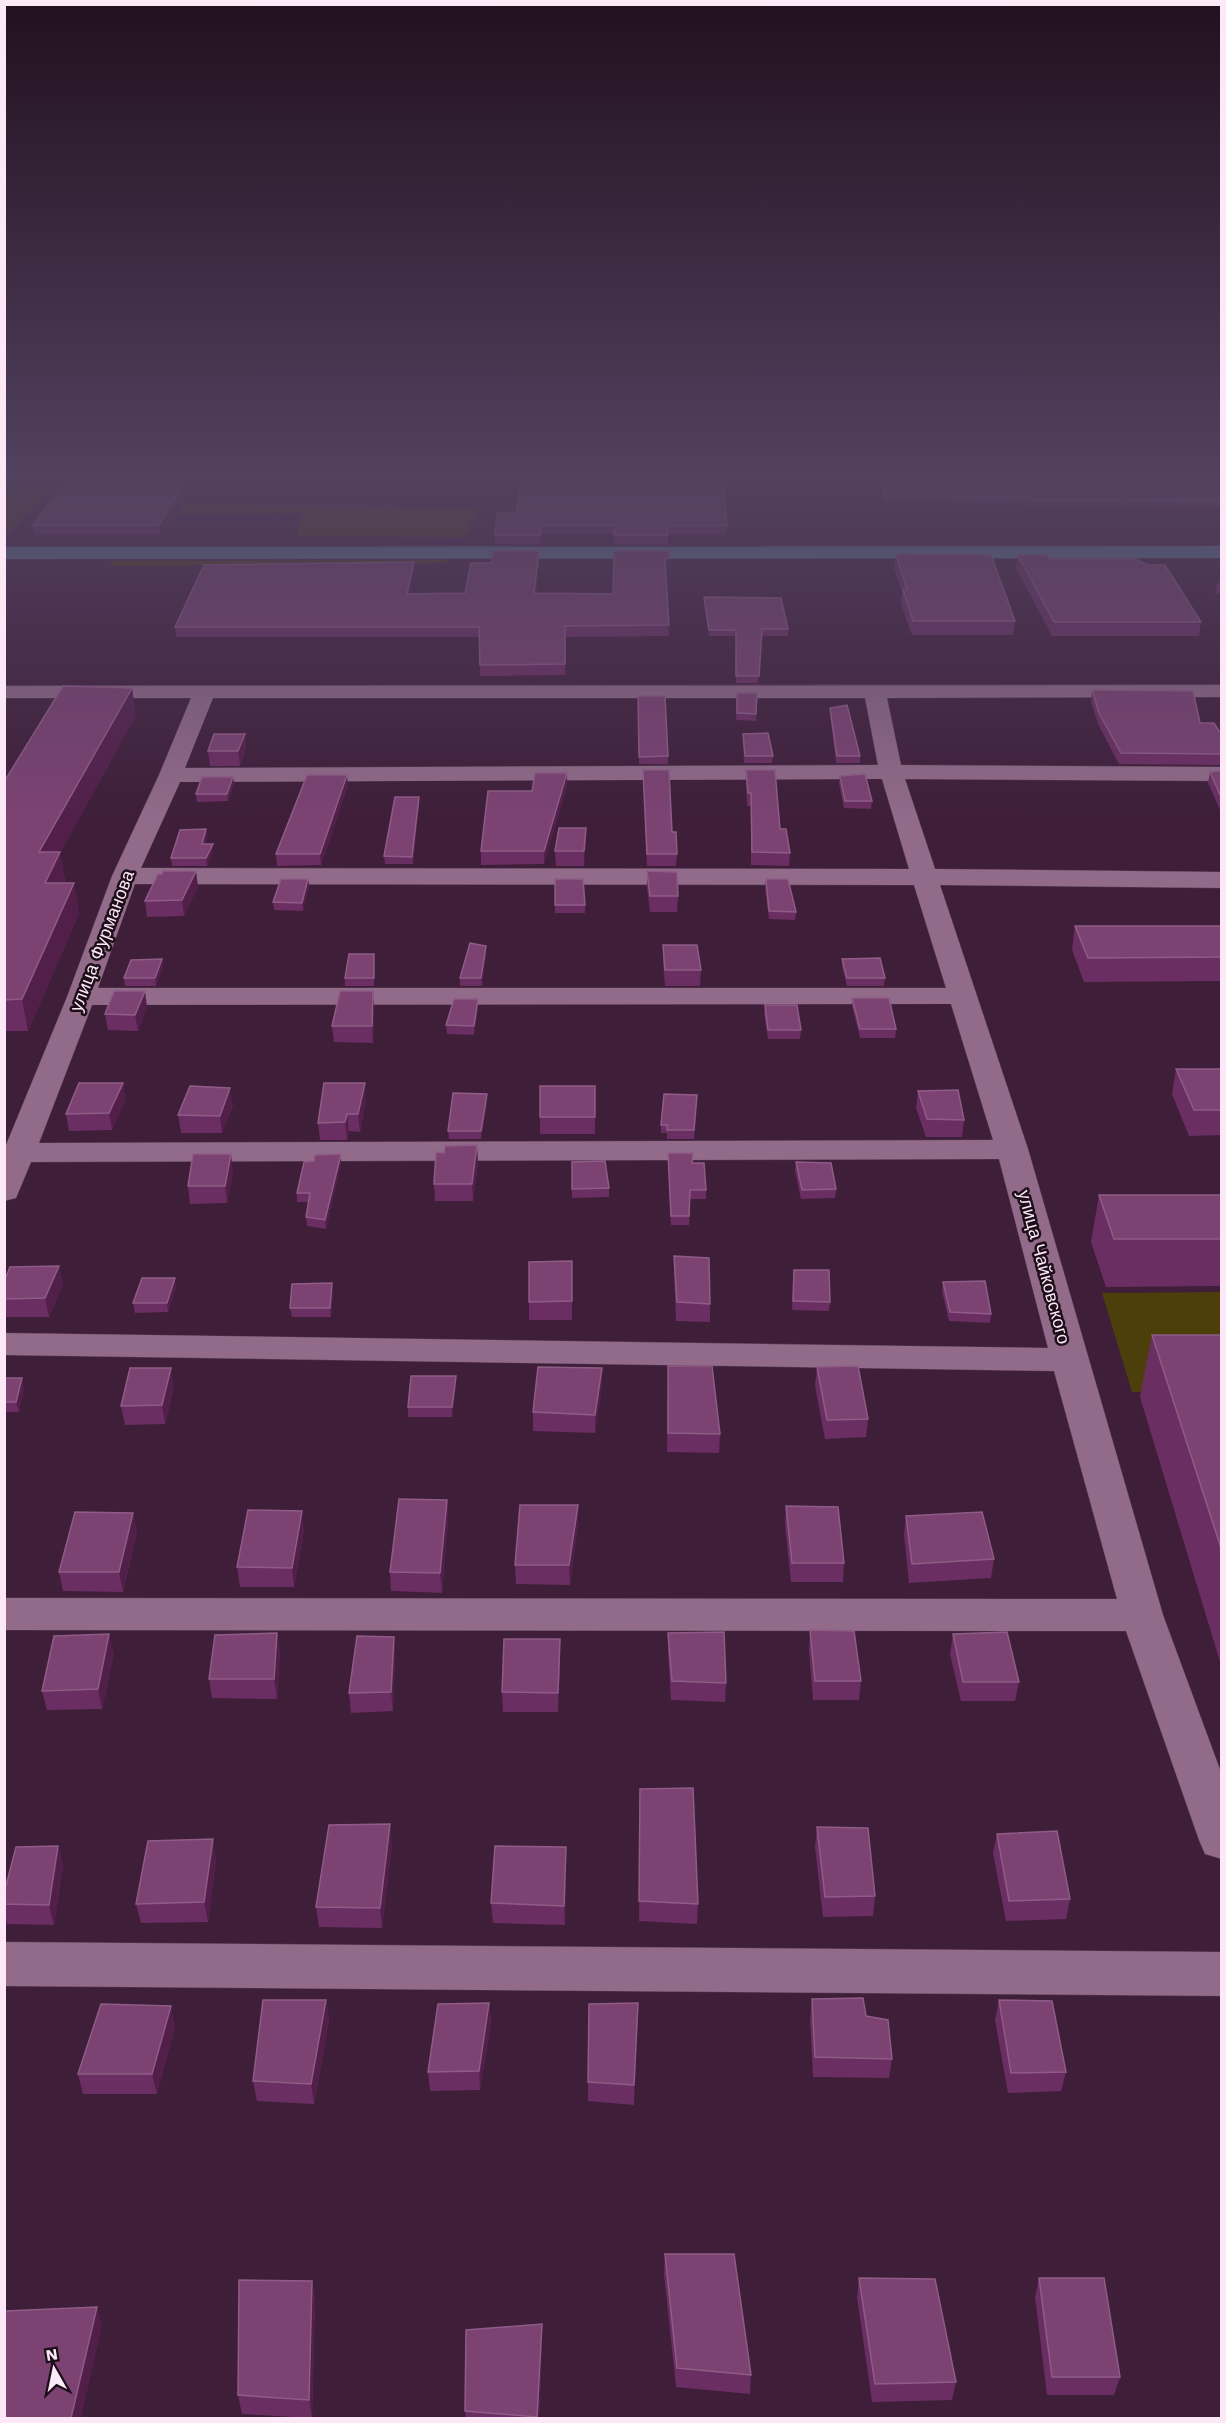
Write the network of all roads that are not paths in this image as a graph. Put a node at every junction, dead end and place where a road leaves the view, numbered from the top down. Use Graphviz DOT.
graph roads {
  1 [pos="1221,691"];
  2 [pos="4,692"];
  3 [pos="875,692"];
  4 [pos="204,693"];
  5 [pos="891,772"];
  6 [pos="1221,774"];
  7 [pos="171,775"];
  8 [pos="125,876"];
  9 [pos="926,877"];
  10 [pos="1221,880"];
  11 [pos="962,996"];
  12 [pos="81,997"];
  13 [pos="1012,1149"];
  14 [pos="20,1153"];
  15 [pos="4,1191"];
  16 [pos="4,1344"];
  17 [pos="1069,1360"];
  18 [pos="4,1614"];
  19 [pos="1142,1615"];
  20 [pos="1221,1840"];
  21 [pos="4,1964"];
  22 [pos="1221,1974"];
  1 -- 3 [label="street"];
  2 -- 4 [label="street"];
  3 -- 4 [label="street"];
  3 -- 5 [label="street, улица Чайковского"];
  4 -- 7 [label="street, улица Фурманова"];
  5 -- 6 [label="street"];
  5 -- 7 [label="street"];
  5 -- 9 [label="street, улица Чайковского"];
  7 -- 8 [label="street, улица Фурманова"];
  8 -- 9 [label="street"];
  8 -- 12 [label="street, улица Фурманова"];
  9 -- 10 [label="street"];
  9 -- 11 [label="street, улица Чайковского"];
  11 -- 12 [label="street"];
  11 -- 13 [label="street, улица Чайковского"];
  12 -- 14 [label="street, улица Фурманова"];
  13 -- 14 [label="street"];
  13 -- 17 [label="street, улица Чайковского"];
  14 -- 15 [label="street, улица Фурманова"];
  16 -- 17 [label="street"];
  17 -- 19 [label="street, улица Чайковского"];
  18 -- 19 [label="street"];
  19 -- 20 [label="street, улица Чайковского"];
  21 -- 22 [label="street"];
}
